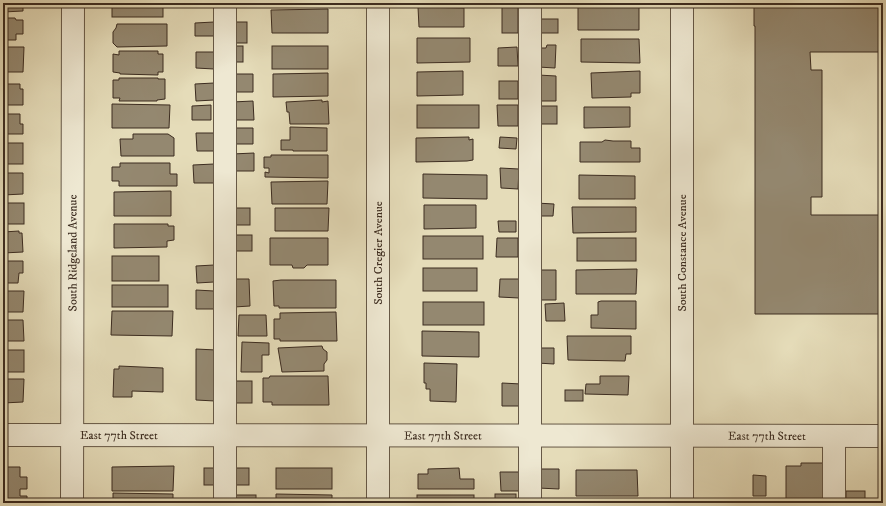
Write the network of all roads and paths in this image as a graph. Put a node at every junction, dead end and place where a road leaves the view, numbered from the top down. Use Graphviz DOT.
graph roads {
  1 [pos="73,3"];
  2 [pos="225,3"];
  3 [pos="378,3"];
  4 [pos="530,3"];
  5 [pos="682,3"];
  6 [pos="3,436"];
  7 [pos="72,436"];
  8 [pos="225,436"];
  9 [pos="378,436"];
  10 [pos="530,436"];
  11 [pos="682,436"];
  12 [pos="834,436"];
  13 [pos="883,436"];
  14 [pos="72,503"];
  15 [pos="225,503"];
  16 [pos="378,503"];
  17 [pos="530,503"];
  18 [pos="682,503"];
  19 [pos="834,503"];
  1 -- 7 [label="street, South Ridgeland Avenue"];
  2 -- 8 [label="street"];
  3 -- 9 [label="street, South Cregier Avenue"];
  4 -- 10 [label="street"];
  5 -- 11 [label="street, South Constance Avenue"];
  6 -- 7 [label="street, East 77th Street"];
  7 -- 8 [label="street, East 77th Street"];
  7 -- 14 [label="street, South Ridgeland Avenue"];
  8 -- 9 [label="street, East 77th Street"];
  8 -- 15 [label="street"];
  9 -- 10 [label="street, East 77th Street"];
  9 -- 16 [label="street, South Cregier Avenue"];
  10 -- 11 [label="street, East 77th Street"];
  10 -- 17 [label="street"];
  11 -- 12 [label="street, East 77th Street"];
  11 -- 18 [label="street, South Constance Avenue"];
  12 -- 13 [label="street, East 77th Street"];
  12 -- 19 [label="street"];
}
